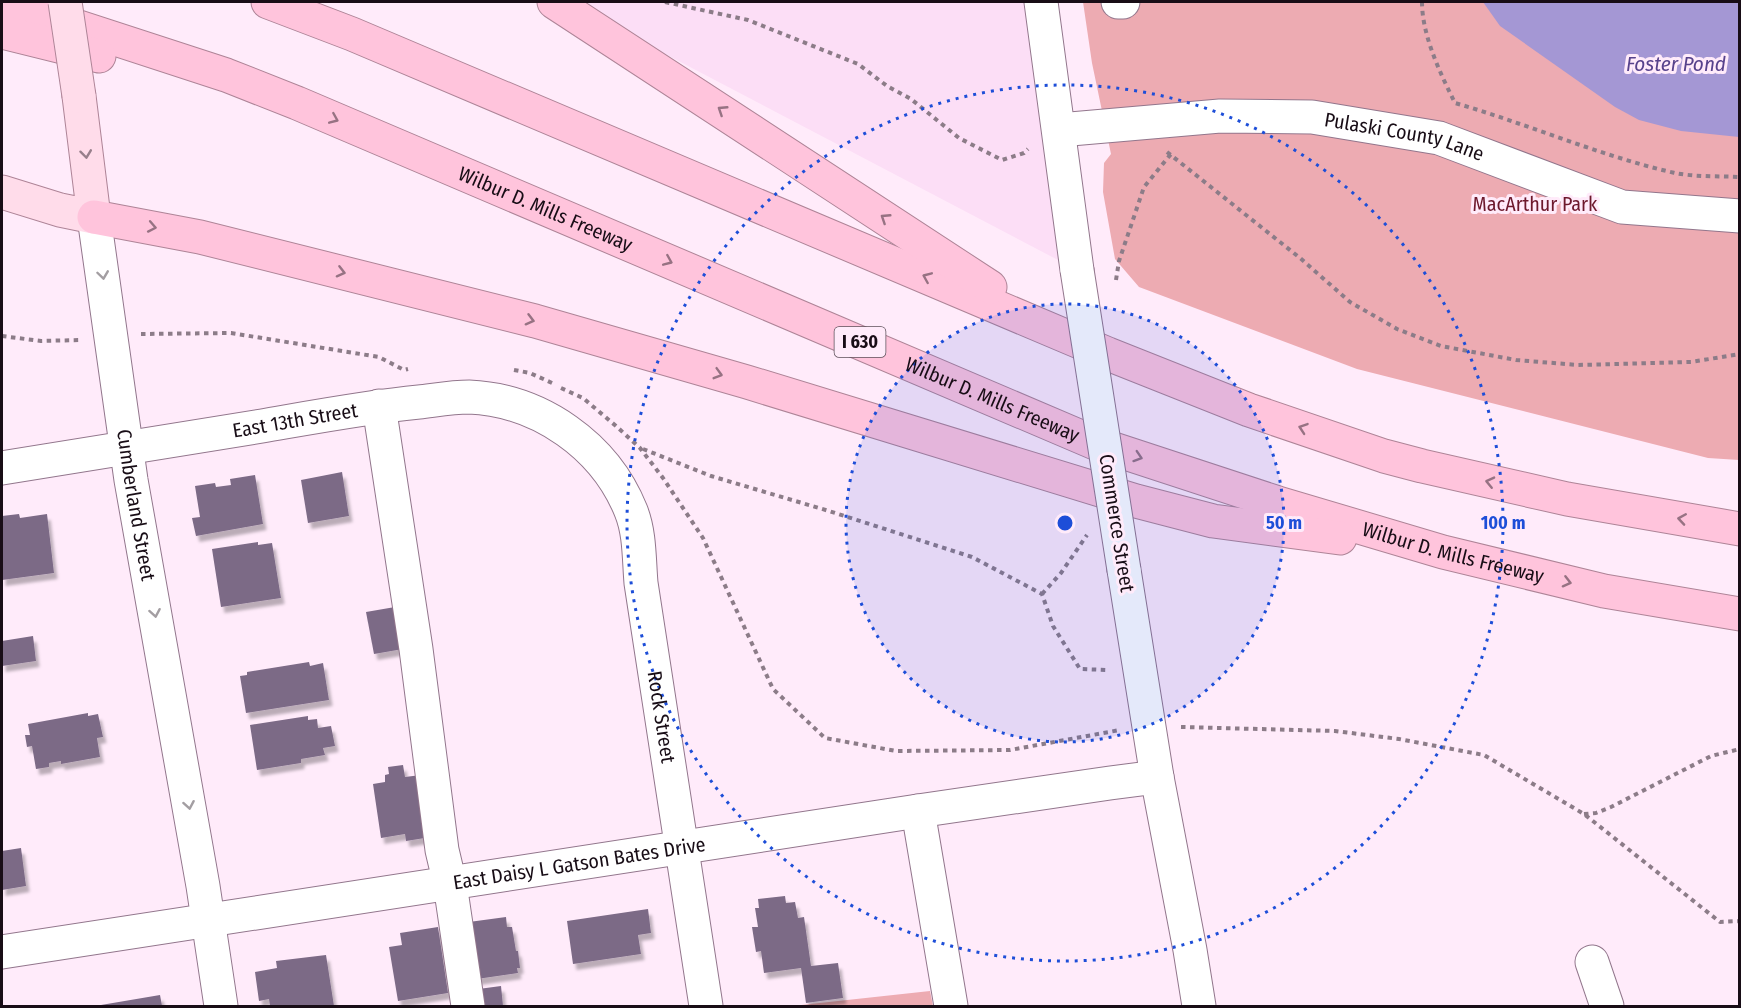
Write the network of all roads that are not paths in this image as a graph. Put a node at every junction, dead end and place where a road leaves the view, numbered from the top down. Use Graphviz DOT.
graph roads {
  1 [pos="2,2"];
  2 [pos="65,2"];
  3 [pos="268,2"];
  4 [pos="554,2"];
  5 [pos="1041,2"];
  6 [pos="1118,2"];
  7 [pos="1123,2"];
  8 [pos="2,32"];
  9 [pos="297,103"];
  10 [pos="1059,130"];
  11 [pos="2,192"];
  12 [pos="1740,216"];
  13 [pos="94,217"];
  14 [pos="1056,331"];
  15 [pos="379,406"];
  16 [pos="581,441"];
  17 [pos="128,448"];
  18 [pos="2,468"];
  19 [pos="1740,528"];
  20 [pos="1443,552"];
  21 [pos="1740,614"];
  22 [pos="1157,777"];
  23 [pos="918,811"];
  24 [pos="680,849"];
  25 [pos="450,884"];
  26 [pos="209,921"];
  27 [pos="2,952"];
  28 [pos="1592,962"];
  29 [pos="221,1006"];
  30 [pos="468,1006"];
  31 [pos="706,1006"];
  32 [pos="951,1006"];
  33 [pos="1199,1006"];
  34 [pos="1607,1006"];
  1 -- 9 [label="highway, Wilbur D. Mills Freeway / I 630"];
  2 -- 13 [label="main road, Cumberland Street, one-way, bridge"];
  14 -- 3 [label="highway, one-way"];
  14 -- 4 [label="highway, one-way"];
  5 -- 10 [label="street, Commerce Street"];
  6 -- 7 [label="street"];
  8 -- 9 [label="highway"];
  9 -- 20 [label="highway, Wilbur D. Mills Freeway / I 630, one-way"];
  10 -- 12 [label="street, Pulaski County Lane"];
  10 -- 22 [label="street, Commerce Street, bridge"];
  11 -- 13 [label="main road"];
  13 -- 17 [label="street, Cumberland Street, one-way"];
  13 -- 20 [label="highway, one-way"];
  19 -- 14 [label="highway, one-way"];
  15 -- 16 [label="street, East 13th Street"];
  15 -- 17 [label="street, East 13th Street"];
  15 -- 25 [label="street"];
  16 -- 24 [label="street, Rock Street"];
  17 -- 18 [label="street, East 13th Street"];
  17 -- 26 [label="street, Cumberland Street, one-way"];
  20 -- 21 [label="highway, Wilbur D. Mills Freeway / I 630, one-way"];
  22 -- 23 [label="street, East Daisy L Gatson Bates Drive"];
  22 -- 33 [label="street, Commerce Street"];
  23 -- 24 [label="street, East Daisy L Gatson Bates Drive"];
  23 -- 32 [label="street"];
  24 -- 25 [label="street, East Daisy L Gatson Bates Drive"];
  24 -- 31 [label="street, Rock Street"];
  25 -- 26 [label="street, East Daisy L Gatson Bates Drive"];
  25 -- 30 [label="street"];
  26 -- 27 [label="street, East Daisy L Gatson Bates Drive"];
  26 -- 29 [label="street, Cumberland Street"];
  28 -- 34 [label="street"];
}
